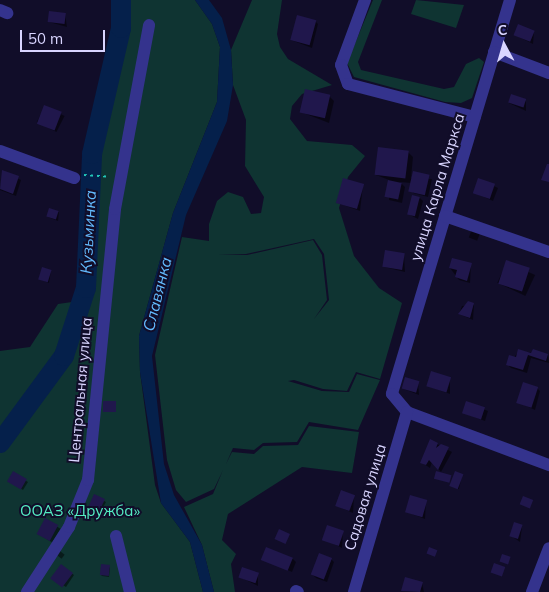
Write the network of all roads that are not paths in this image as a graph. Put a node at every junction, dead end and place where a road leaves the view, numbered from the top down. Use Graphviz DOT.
graph roads {
  1 [pos="365,0"];
  2 [pos="510,0"];
  3 [pos="149,25"];
  4 [pos="494,52"];
  5 [pos="549,73"];
  6 [pos="474,117"];
  7 [pos="0,151"];
  8 [pos="78,177"];
  9 [pos="445,216"];
  10 [pos="549,252"];
  11 [pos="407,412"];
  12 [pos="549,464"];
  13 [pos="116,536"];
  14 [pos="549,548"];
  15 [pos="26,592"];
  16 [pos="130,592"];
  17 [pos="354,592"];
  18 [pos="532,592"];
  1 -- 6 [label="street"];
  2 -- 4 [label="street, улица Карла Маркса"];
  3 -- 15 [label="street, Центральная улица"];
  4 -- 5 [label="street"];
  4 -- 6 [label="street, улица Карла Маркса"];
  6 -- 9 [label="street, улица Карла Маркса"];
  7 -- 8 [label="street"];
  9 -- 10 [label="street"];
  9 -- 11 [label="street, улица Карла Маркса"];
  11 -- 12 [label="street"];
  11 -- 17 [label="street, Садовая улица"];
  13 -- 16 [label="street"];
  14 -- 18 [label="street"];
}
